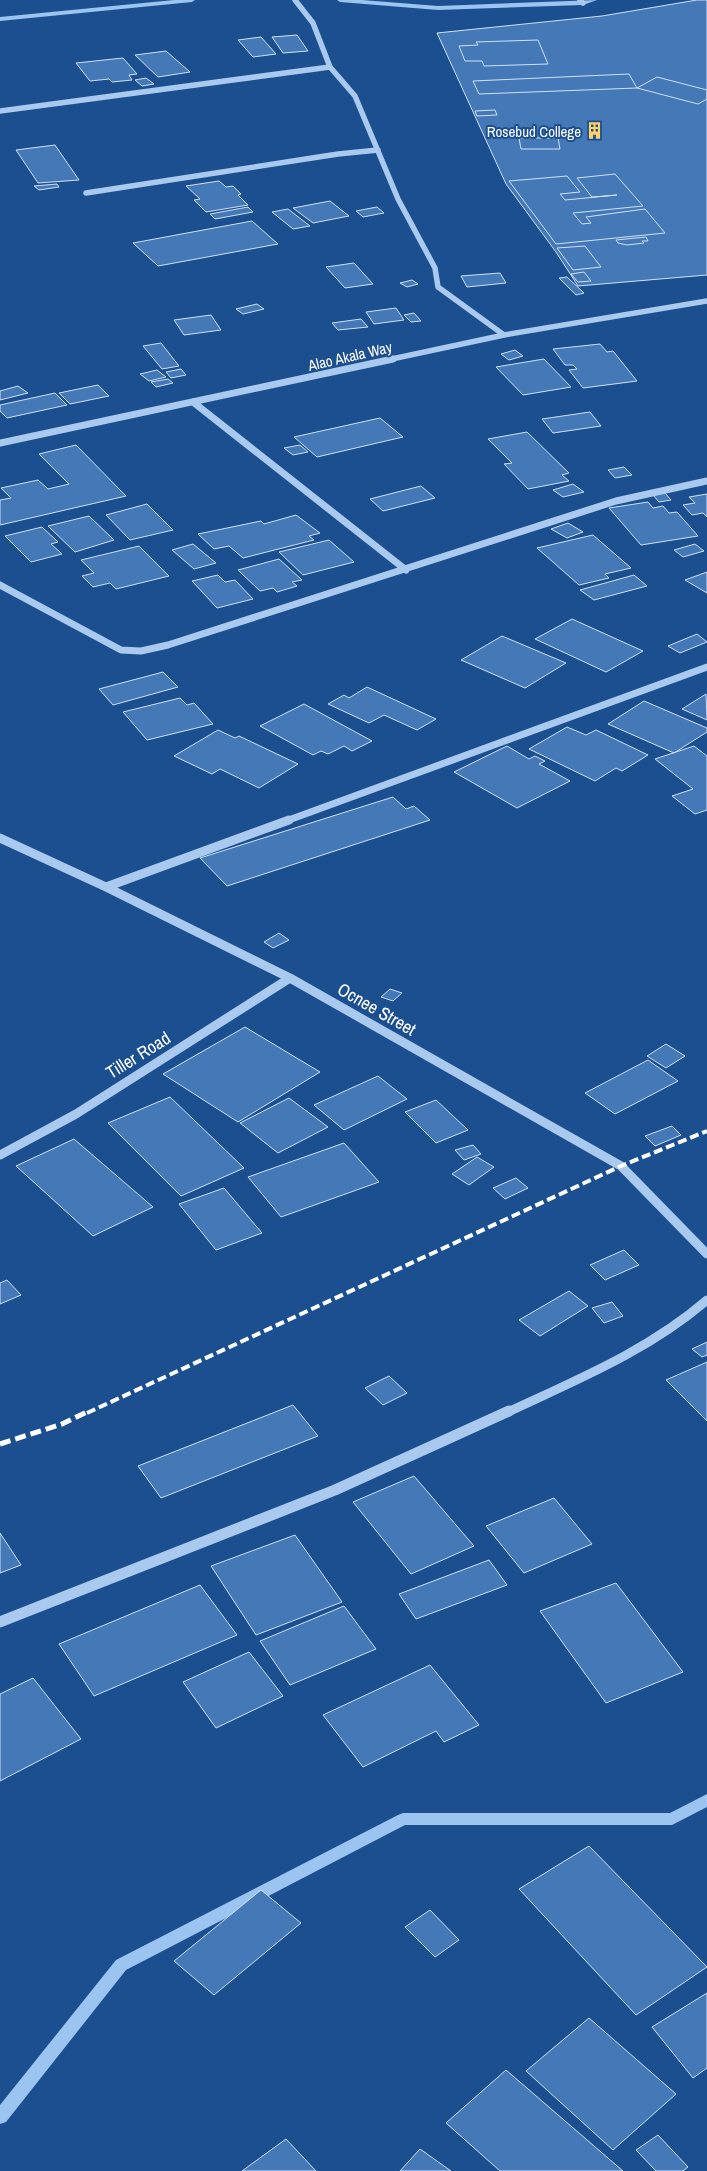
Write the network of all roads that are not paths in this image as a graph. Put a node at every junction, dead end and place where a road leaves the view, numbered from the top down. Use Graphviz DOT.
graph roads {
  1 [pos="295,0"];
  2 [pos="330,67"];
  3 [pos="0,111"];
  4 [pos="378,150"];
  5 [pos="86,193"];
  6 [pos="707,301"];
  7 [pos="504,335"];
  8 [pos="193,402"];
  9 [pos="0,443"];
  10 [pos="707,482"];
  11 [pos="406,570"];
  12 [pos="0,585"];
  13 [pos="707,668"];
  14 [pos="0,838"];
  15 [pos="106,887"];
  16 [pos="290,978"];
  17 [pos="0,1155"];
  18 [pos="707,1254"];
  19 [pos="707,1300"];
  20 [pos="0,1622"];
  1 -- 2 [label="street"];
  2 -- 3 [label="street"];
  2 -- 4 [label="street"];
  4 -- 5 [label="street"];
  4 -- 7 [label="street"];
  6 -- 7 [label="street, Alao Akala Way"];
  7 -- 8 [label="street, Alao Akala Way"];
  8 -- 9 [label="street, Alao Akala Way"];
  8 -- 11 [label="street"];
  10 -- 11 [label="street"];
  11 -- 12 [label="street"];
  13 -- 15 [label="street"];
  14 -- 15 [label="street, Ocnee Street"];
  15 -- 16 [label="street, Ocnee Street"];
  16 -- 17 [label="street, Tiller Road"];
  16 -- 18 [label="street, Ocnee Street"];
  19 -- 20 [label="street"];
}
